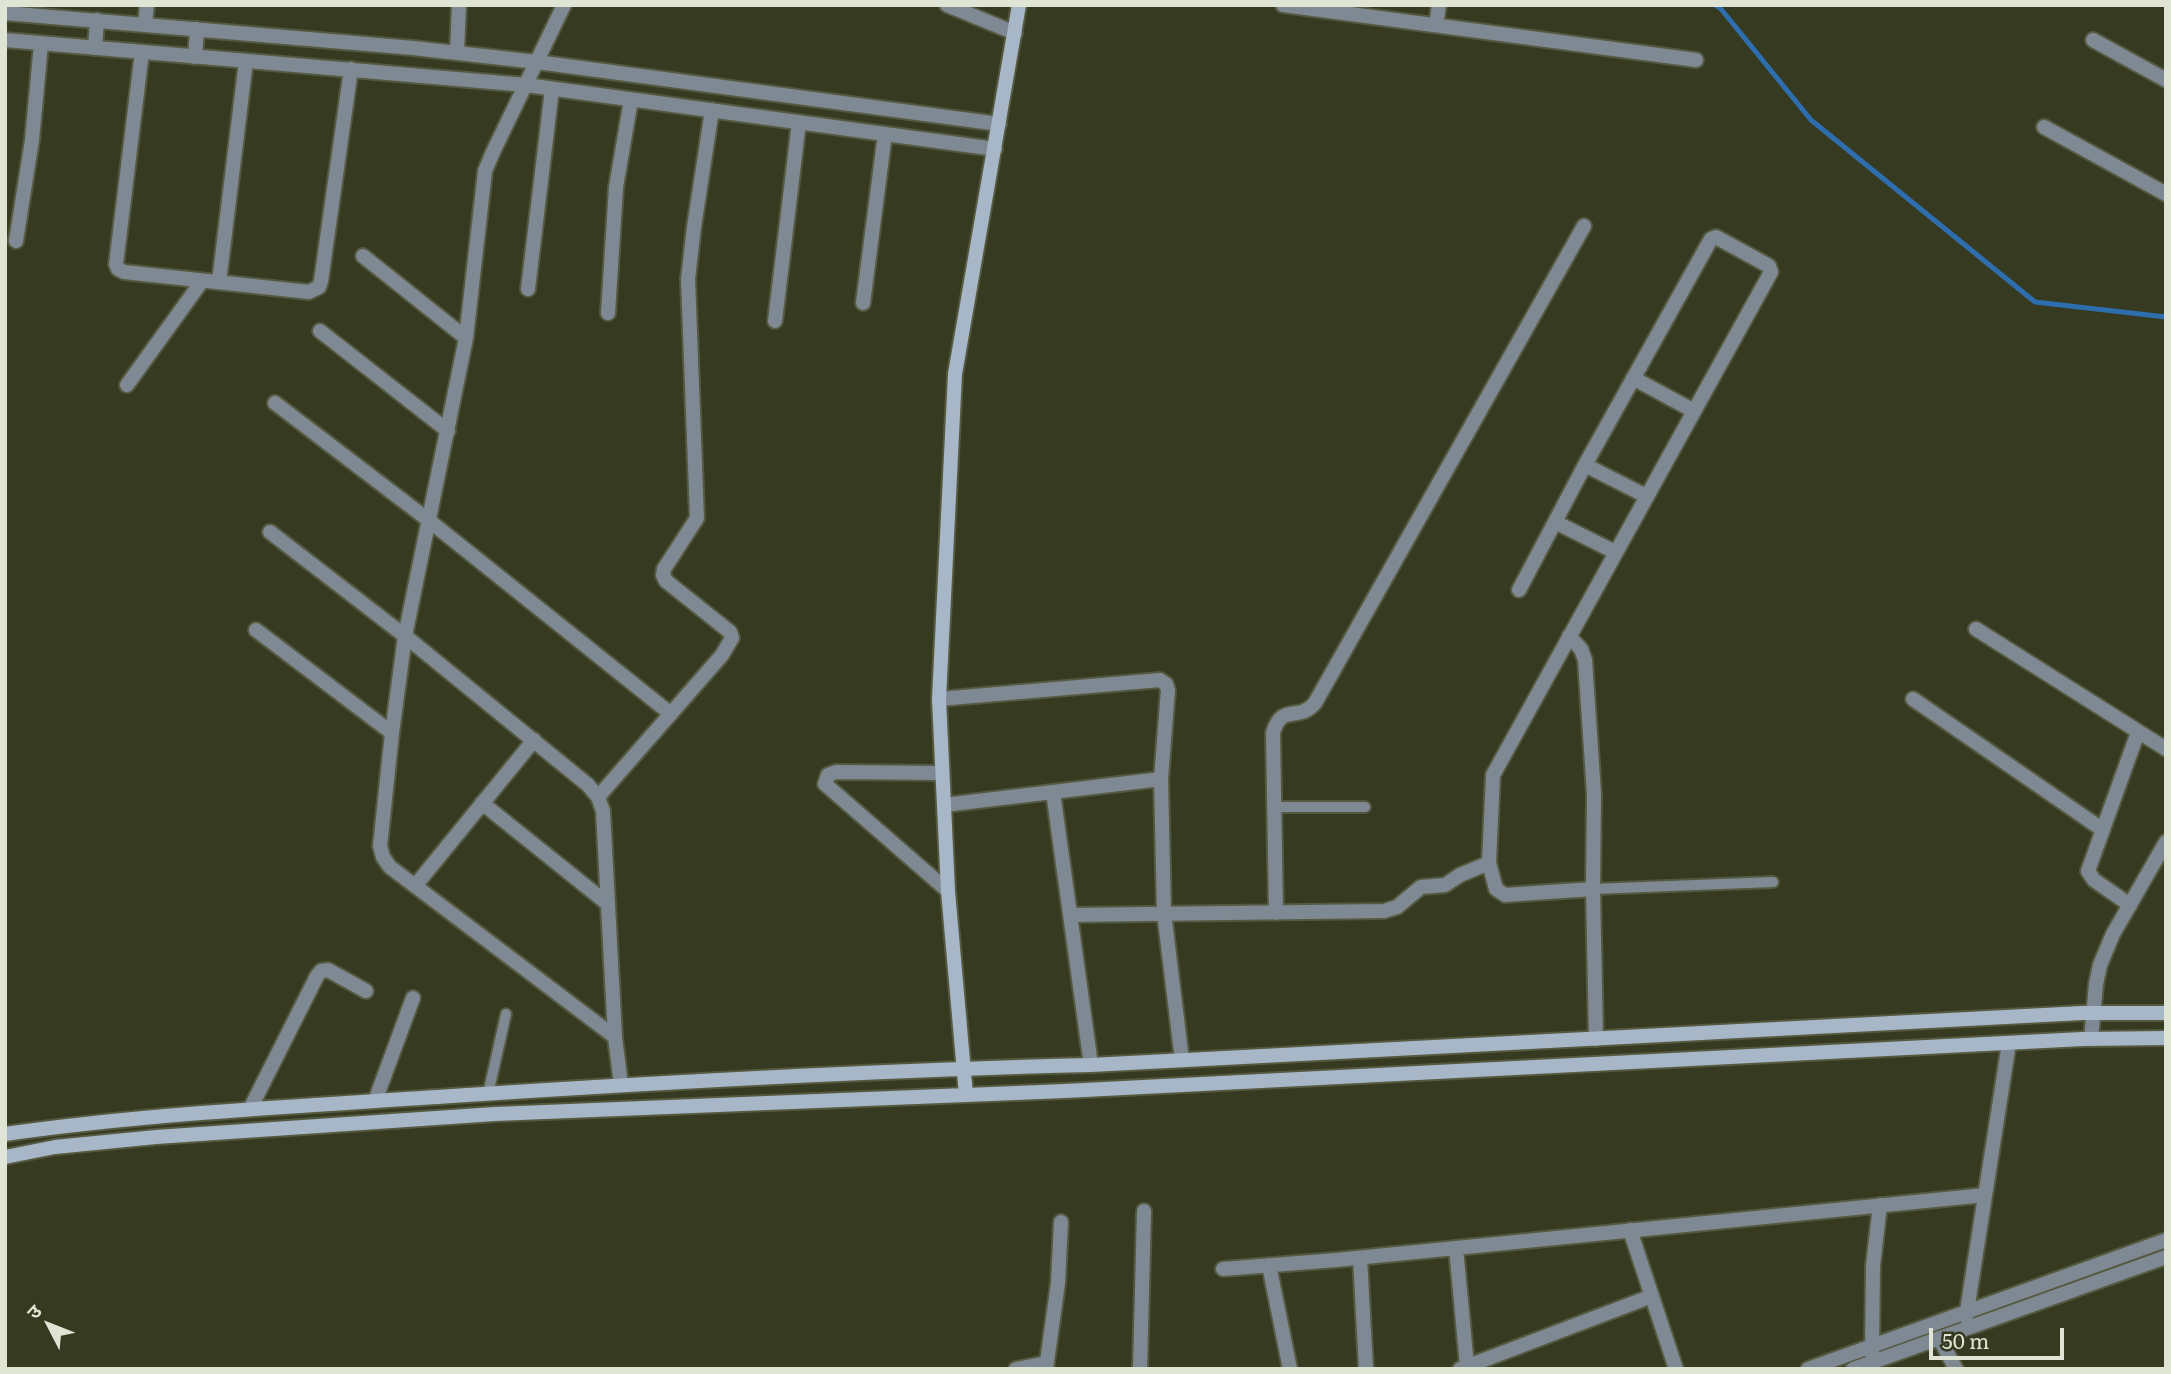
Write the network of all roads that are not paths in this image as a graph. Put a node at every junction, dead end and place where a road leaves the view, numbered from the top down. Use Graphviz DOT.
graph roads {
  1 [pos="147,5"];
  2 [pos="459,5"];
  3 [pos="564,5"];
  4 [pos="947,5"];
  5 [pos="1018,5"];
  6 [pos="1283,5"];
  7 [pos="1438,5"];
  8 [pos="40,10"];
  9 [pos="5,14"];
  10 [pos="97,20"];
  11 [pos="145,24"];
  12 [pos="1436,26"];
  13 [pos="197,29"];
  14 [pos="303,38"];
  15 [pos="1014,39"];
  16 [pos="5,40"];
  17 [pos="2093,40"];
  18 [pos="41,44"];
  19 [pos="95,48"];
  20 [pos="142,52"];
  21 [pos="457,53"];
  22 [pos="195,57"];
  23 [pos="1696,60"];
  24 [pos="246,61"];
  25 [pos="537,62"];
  26 [pos="303,66"];
  27 [pos="351,69"];
  28 [pos="2166,80"];
  29 [pos="526,85"];
  30 [pos="552,89"];
  31 [pos="768,92"];
  32 [pos="631,100"];
  33 [pos="712,110"];
  34 [pos="764,117"];
  35 [pos="799,122"];
  36 [pos="999,124"];
  37 [pos="2044,127"];
  38 [pos="885,134"];
  39 [pos="995,149"];
  40 [pos="2166,194"];
  41 [pos="1584,226"];
  42 [pos="16,241"];
  43 [pos="363,256"];
  44 [pos="202,281"];
  45 [pos="219,282"];
  46 [pos="528,289"];
  47 [pos="863,303"];
  48 [pos="608,313"];
  49 [pos="775,321"];
  50 [pos="320,331"];
  51 [pos="466,338"];
  52 [pos="1633,378"];
  53 [pos="127,385"];
  54 [pos="275,403"];
  55 [pos="1694,411"];
  56 [pos="447,431"];
  57 [pos="1585,465"];
  58 [pos="1646,496"];
  59 [pos="428,519"];
  60 [pos="1555,522"];
  61 [pos="270,531"];
  62 [pos="1615,552"];
  63 [pos="1520,590"];
  64 [pos="1976,629"];
  65 [pos="256,630"];
  66 [pos="405,636"];
  67 [pos="1569,636"];
  68 [pos="939,699"];
  69 [pos="1913,699"];
  70 [pos="671,713"];
  71 [pos="2138,732"];
  72 [pos="392,733"];
  73 [pos="534,740"];
  74 [pos="2166,749"];
  75 [pos="942,773"];
  76 [pos="1161,779"];
  77 [pos="1053,792"];
  78 [pos="598,797"];
  79 [pos="482,803"];
  80 [pos="944,804"];
  81 [pos="1274,807"];
  82 [pos="1364,807"];
  83 [pos="2103,830"];
  84 [pos="2166,842"];
  85 [pos="1489,863"];
  86 [pos="1773,882"];
  87 [pos="415,886"];
  88 [pos="1593,890"];
  89 [pos="948,891"];
  90 [pos="608,904"];
  91 [pos="2130,905"];
  92 [pos="1164,913"];
  93 [pos="1276,913"];
  94 [pos="1070,915"];
  95 [pos="366,991"];
  96 [pos="413,998"];
  97 [pos="2094,1013"];
  98 [pos="2166,1013"];
  99 [pos="506,1014"];
  100 [pos="615,1037"];
  101 [pos="2166,1038"];
  102 [pos="1596,1039"];
  103 [pos="2091,1039"];
  104 [pos="2009,1043"];
  105 [pos="1182,1060"];
  106 [pos="1091,1065"];
  107 [pos="963,1068"];
  108 [pos="621,1085"];
  109 [pos="488,1094"];
  110 [pos="966,1095"];
  111 [pos="375,1101"];
  112 [pos="250,1109"];
  113 [pos="155,1117"];
  114 [pos="5,1134"];
  115 [pos="156,1137"];
  116 [pos="5,1157"];
  117 [pos="1985,1195"];
  118 [pos="1880,1205"];
  119 [pos="1144,1211"];
  120 [pos="1061,1222"];
  121 [pos="1630,1230"];
  122 [pos="2166,1240"];
  123 [pos="1456,1248"];
  124 [pos="2166,1257"];
  125 [pos="1360,1258"];
  126 [pos="1269,1265"];
  127 [pos="1223,1269"];
  128 [pos="1652,1296"];
  129 [pos="1967,1312"];
  130 [pos="1964,1329"];
  131 [pos="1939,1338"];
  132 [pos="1873,1346"];
  133 [pos="1871,1362"];
  134 [pos="1046,1366"];
  135 [pos="1463,1367"];
  136 [pos="1016,1369"];
  137 [pos="1140,1369"];
  138 [pos="1290,1369"];
  139 [pos="1366,1369"];
  140 [pos="1676,1369"];
  141 [pos="1808,1369"];
  142 [pos="1853,1369"];
  143 [pos="1956,1369"];
  1 -- 11 [label="street"];
  2 -- 21 [label="street"];
  3 -- 25 [label="street"];
  4 -- 15 [label="street"];
  5 -- 15 [label="main road"];
  6 -- 12 [label="street"];
  7 -- 12 [label="street"];
  8 -- 9 [label="street"];
  8 -- 10 [label="street"];
  10 -- 11 [label="street"];
  10 -- 19 [label="street"];
  11 -- 13 [label="street"];
  12 -- 23 [label="street"];
  13 -- 14 [label="street"];
  13 -- 22 [label="street"];
  14 -- 21 [label="street"];
  14 -- 26 [label="street"];
  15 -- 36 [label="main road"];
  16 -- 18 [label="street"];
  17 -- 28 [label="street"];
  18 -- 19 [label="street"];
  18 -- 42 [label="street"];
  19 -- 20 [label="street"];
  20 -- 22 [label="street"];
  20 -- 44 [label="street"];
  21 -- 25 [label="street"];
  22 -- 24 [label="street"];
  24 -- 26 [label="street"];
  24 -- 45 [label="street"];
  25 -- 29 [label="street"];
  25 -- 31 [label="street"];
  26 -- 27 [label="street"];
  27 -- 29 [label="street"];
  27 -- 45 [label="street"];
  29 -- 30 [label="street"];
  29 -- 51 [label="street"];
  30 -- 32 [label="street"];
  30 -- 46 [label="street"];
  31 -- 34 [label="street"];
  31 -- 36 [label="street"];
  32 -- 33 [label="street"];
  32 -- 48 [label="street"];
  33 -- 34 [label="street"];
  33 -- 70 [label="street"];
  34 -- 35 [label="street"];
  35 -- 38 [label="street"];
  35 -- 49 [label="street"];
  36 -- 39 [label="main road"];
  37 -- 40 [label="street"];
  38 -- 39 [label="street"];
  38 -- 47 [label="street"];
  39 -- 68 [label="main road"];
  41 -- 81 [label="street"];
  43 -- 51 [label="street"];
  44 -- 45 [label="street"];
  44 -- 53 [label="street"];
  50 -- 56 [label="street"];
  51 -- 56 [label="street"];
  52 -- 55 [label="street"];
  52 -- 55 [label="street"];
  52 -- 57 [label="street"];
  54 -- 59 [label="street"];
  55 -- 58 [label="street"];
  56 -- 59 [label="street"];
  57 -- 58 [label="street"];
  57 -- 60 [label="street"];
  58 -- 62 [label="street"];
  59 -- 66 [label="street"];
  59 -- 70 [label="street"];
  60 -- 62 [label="street"];
  60 -- 63 [label="street"];
  61 -- 66 [label="street"];
  62 -- 67 [label="street"];
  64 -- 71 [label="street"];
  65 -- 72 [label="street"];
  66 -- 72 [label="street"];
  66 -- 73 [label="street"];
  67 -- 85 [label="street"];
  67 -- 88 [label="street"];
  68 -- 75 [label="main road"];
  68 -- 76 [label="street"];
  69 -- 83 [label="street"];
  70 -- 78 [label="street"];
  71 -- 74 [label="street"];
  71 -- 83 [label="street"];
  72 -- 87 [label="street"];
  73 -- 78 [label="street"];
  73 -- 79 [label="street"];
  75 -- 80 [label="main road"];
  75 -- 89 [label="street"];
  76 -- 77 [label="street"];
  76 -- 92 [label="street"];
  77 -- 80 [label="street"];
  77 -- 94 [label="street"];
  78 -- 90 [label="street"];
  79 -- 87 [label="street"];
  79 -- 90 [label="street"];
  80 -- 89 [label="main road"];
  81 -- 82 [label="lane"];
  81 -- 93 [label="street"];
  83 -- 91 [label="street"];
  84 -- 91 [label="street"];
  85 -- 88 [label="street"];
  85 -- 93 [label="street"];
  86 -- 88 [label="lane"];
  87 -- 100 [label="street"];
  88 -- 102 [label="street"];
  89 -- 107 [label="main road"];
  90 -- 100 [label="street"];
  91 -- 97 [label="street"];
  92 -- 93 [label="street"];
  92 -- 94 [label="street"];
  92 -- 105 [label="street"];
  94 -- 106 [label="street"];
  95 -- 112 [label="street"];
  96 -- 111 [label="street"];
  97 -- 98 [label="main road"];
  97 -- 102 [label="main road"];
  97 -- 103 [label="street"];
  99 -- 109 [label="lane"];
  100 -- 108 [label="street"];
  101 -- 103 [label="main road"];
  102 -- 105 [label="main road"];
  103 -- 104 [label="main road"];
  104 -- 110 [label="main road"];
  104 -- 117 [label="street"];
  105 -- 106 [label="main road"];
  106 -- 107 [label="main road"];
  107 -- 108 [label="main road"];
  107 -- 110 [label="main road"];
  108 -- 109 [label="main road"];
  109 -- 111 [label="main road"];
  110 -- 115 [label="main road"];
  111 -- 112 [label="main road"];
  112 -- 113 [label="main road"];
  113 -- 114 [label="main road"];
  113 -- 115 [label="main road"];
  115 -- 116 [label="main road"];
  117 -- 118 [label="street"];
  117 -- 129 [label="street"];
  118 -- 121 [label="street"];
  118 -- 132 [label="street"];
  119 -- 137 [label="street"];
  120 -- 134 [label="street"];
  121 -- 123 [label="street"];
  121 -- 128 [label="street"];
  122 -- 129 [label="street"];
  123 -- 125 [label="street"];
  123 -- 135 [label="street"];
  124 -- 130 [label="street"];
  125 -- 126 [label="street"];
  125 -- 139 [label="street"];
  126 -- 127 [label="street"];
  126 -- 138 [label="street"];
  128 -- 135 [label="street"];
  128 -- 140 [label="street"];
  129 -- 130 [label="street"];
  129 -- 132 [label="street"];
  130 -- 131 [label="street"];
  131 -- 133 [label="street"];
  131 -- 143 [label="street"];
  132 -- 133 [label="street"];
  132 -- 141 [label="street"];
  133 -- 142 [label="street"];
  134 -- 136 [label="street"];
}
